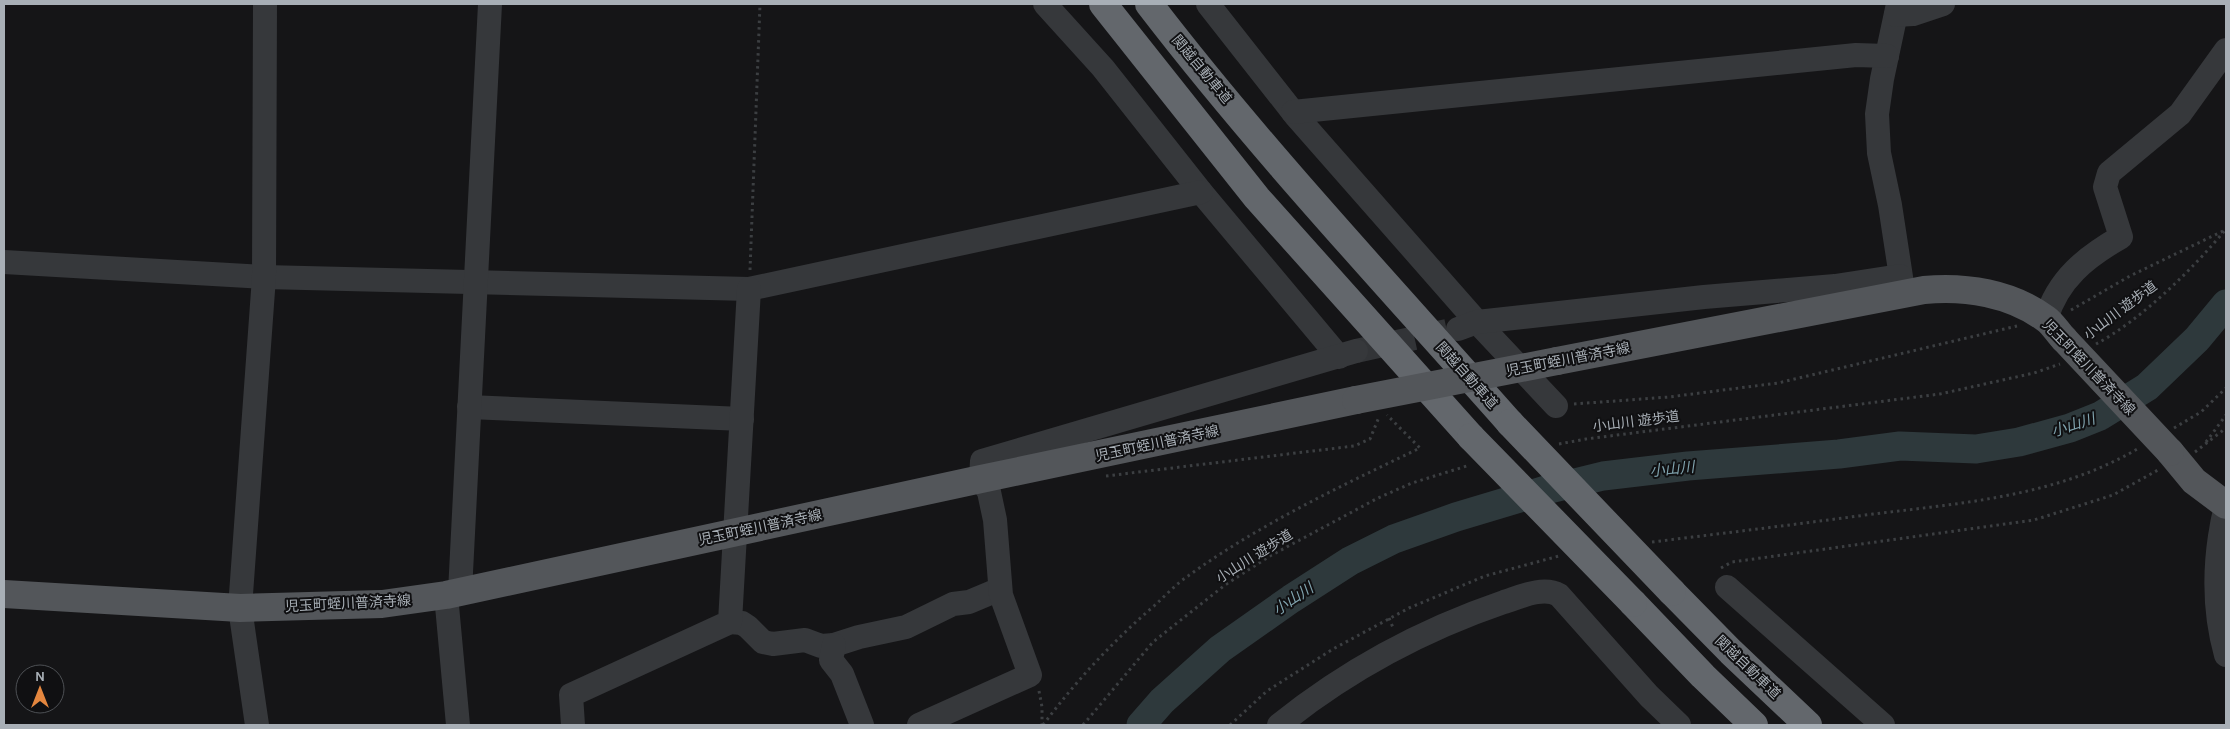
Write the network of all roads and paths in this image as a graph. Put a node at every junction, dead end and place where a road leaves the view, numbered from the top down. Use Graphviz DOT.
graph roads {
  1 [pos="266,4"];
  2 [pos="490,4"];
  3 [pos="760,4"];
  4 [pos="1045,4"];
  5 [pos="1102,4"];
  6 [pos="1150,4"];
  7 [pos="1208,4"];
  8 [pos="1943,4"];
  9 [pos="1897,9"];
  10 [pos="2226,50"];
  11 [pos="1887,56"];
  12 [pos="1293,112"];
  13 [pos="1202,192"];
  14 [pos="2226,229"];
  15 [pos="4,262"];
  16 [pos="264,276"];
  17 [pos="475,281"];
  18 [pos="1902,285"];
  19 [pos="750,288"];
  20 [pos="2046,319"];
  21 [pos="1467,325"];
  22 [pos="2073,349"];
  23 [pos="1556,406"];
  24 [pos="469,408"];
  25 [pos="2226,414"];
  26 [pos="742,419"];
  27 [pos="2226,428"];
  28 [pos="1558,444"];
  29 [pos="2203,446"];
  30 [pos="1474,450"];
  31 [pos="2174,456"];
  32 [pos="1098,477"];
  33 [pos="981,478"];
  34 [pos="2226,505"];
  35 [pos="2226,510"];
  36 [pos="736,532"];
  37 [pos="1727,586"];
  38 [pos="1000,590"];
  39 [pos="4,594"];
  40 [pos="453,594"];
  41 [pos="240,608"];
  42 [pos="1390,618"];
  43 [pos="730,622"];
  44 [pos="1393,628"];
  45 [pos="834,645"];
  46 [pos="2226,655"];
  47 [pos="1030,675"];
  48 [pos="1879,724"];
  49 [pos="257,725"];
  50 [pos="458,725"];
  51 [pos="573,725"];
  52 [pos="862,725"];
  53 [pos="919,725"];
  54 [pos="1042,725"];
  55 [pos="1083,725"];
  56 [pos="1279,725"];
  57 [pos="1679,725"];
  58 [pos="1754,725"];
  59 [pos="1808,725"];
  1 -- 16 [label="street"];
  2 -- 17 [label="street"];
  3 -- 19 [label="path"];
  4 -- 13 [label="street"];
  5 -- 30 [label="highway"];
  6 -- 59 [label="highway, 関越自動車道, bridge"];
  7 -- 12 [label="street"];
  8 -- 9 [label="street"];
  9 -- 11 [label="street"];
  10 -- 20 [label="street"];
  11 -- 12 [label="street"];
  11 -- 18 [label="street"];
  12 -- 21 [label="street"];
  13 -- 19 [label="street"];
  13 -- 33 [label="street"];
  14 -- 20 [label="path"];
  14 -- 22 [label="path, 小山川 遊歩道"];
  15 -- 16 [label="street"];
  16 -- 17 [label="street"];
  16 -- 41 [label="street"];
  17 -- 19 [label="street"];
  17 -- 24 [label="street"];
  18 -- 20 [label="main road, 児玉町蛭川普済寺線"];
  18 -- 21 [label="street"];
  18 -- 33 [label="main road, 児玉町蛭川普済寺線, bridge"];
  19 -- 26 [label="street"];
  20 -- 22 [label="main road, 児玉町蛭川普済寺線"];
  20 -- 23 [label="path"];
  21 -- 23 [label="street"];
  22 -- 28 [label="path, 小山川 遊歩道"];
  22 -- 31 [label="main road, 児玉町蛭川普済寺線, bridge"];
  24 -- 26 [label="street"];
  24 -- 40 [label="street"];
  25 -- 29 [label="path"];
  26 -- 36 [label="street"];
  27 -- 29 [label="path"];
  29 -- 31 [label="path"];
  30 -- 55 [label="path, 小山川 遊歩道"];
  30 -- 58 [label="highway, bridge"];
  31 -- 34 [label="main road, 児玉町蛭川普済寺線"];
  31 -- 37 [label="path"];
  32 -- 54 [label="path"];
  33 -- 36 [label="main road, 児玉町蛭川普済寺線"];
  33 -- 38 [label="street"];
  35 -- 46 [label="street"];
  36 -- 40 [label="main road, 児玉町蛭川普済寺線"];
  36 -- 43 [label="street"];
  37 -- 48 [label="street"];
  38 -- 45 [label="street"];
  38 -- 47 [label="street"];
  39 -- 41 [label="main road, 児玉町蛭川普済寺線"];
  40 -- 41 [label="main road, 児玉町蛭川普済寺線"];
  40 -- 50 [label="street"];
  41 -- 49 [label="street"];
  42 -- 44 [label="path"];
  43 -- 45 [label="street"];
  43 -- 51 [label="street"];
  45 -- 52 [label="street"];
  47 -- 53 [label="street"];
  47 -- 54 [label="path"];
  56 -- 57 [label="street"];
}
